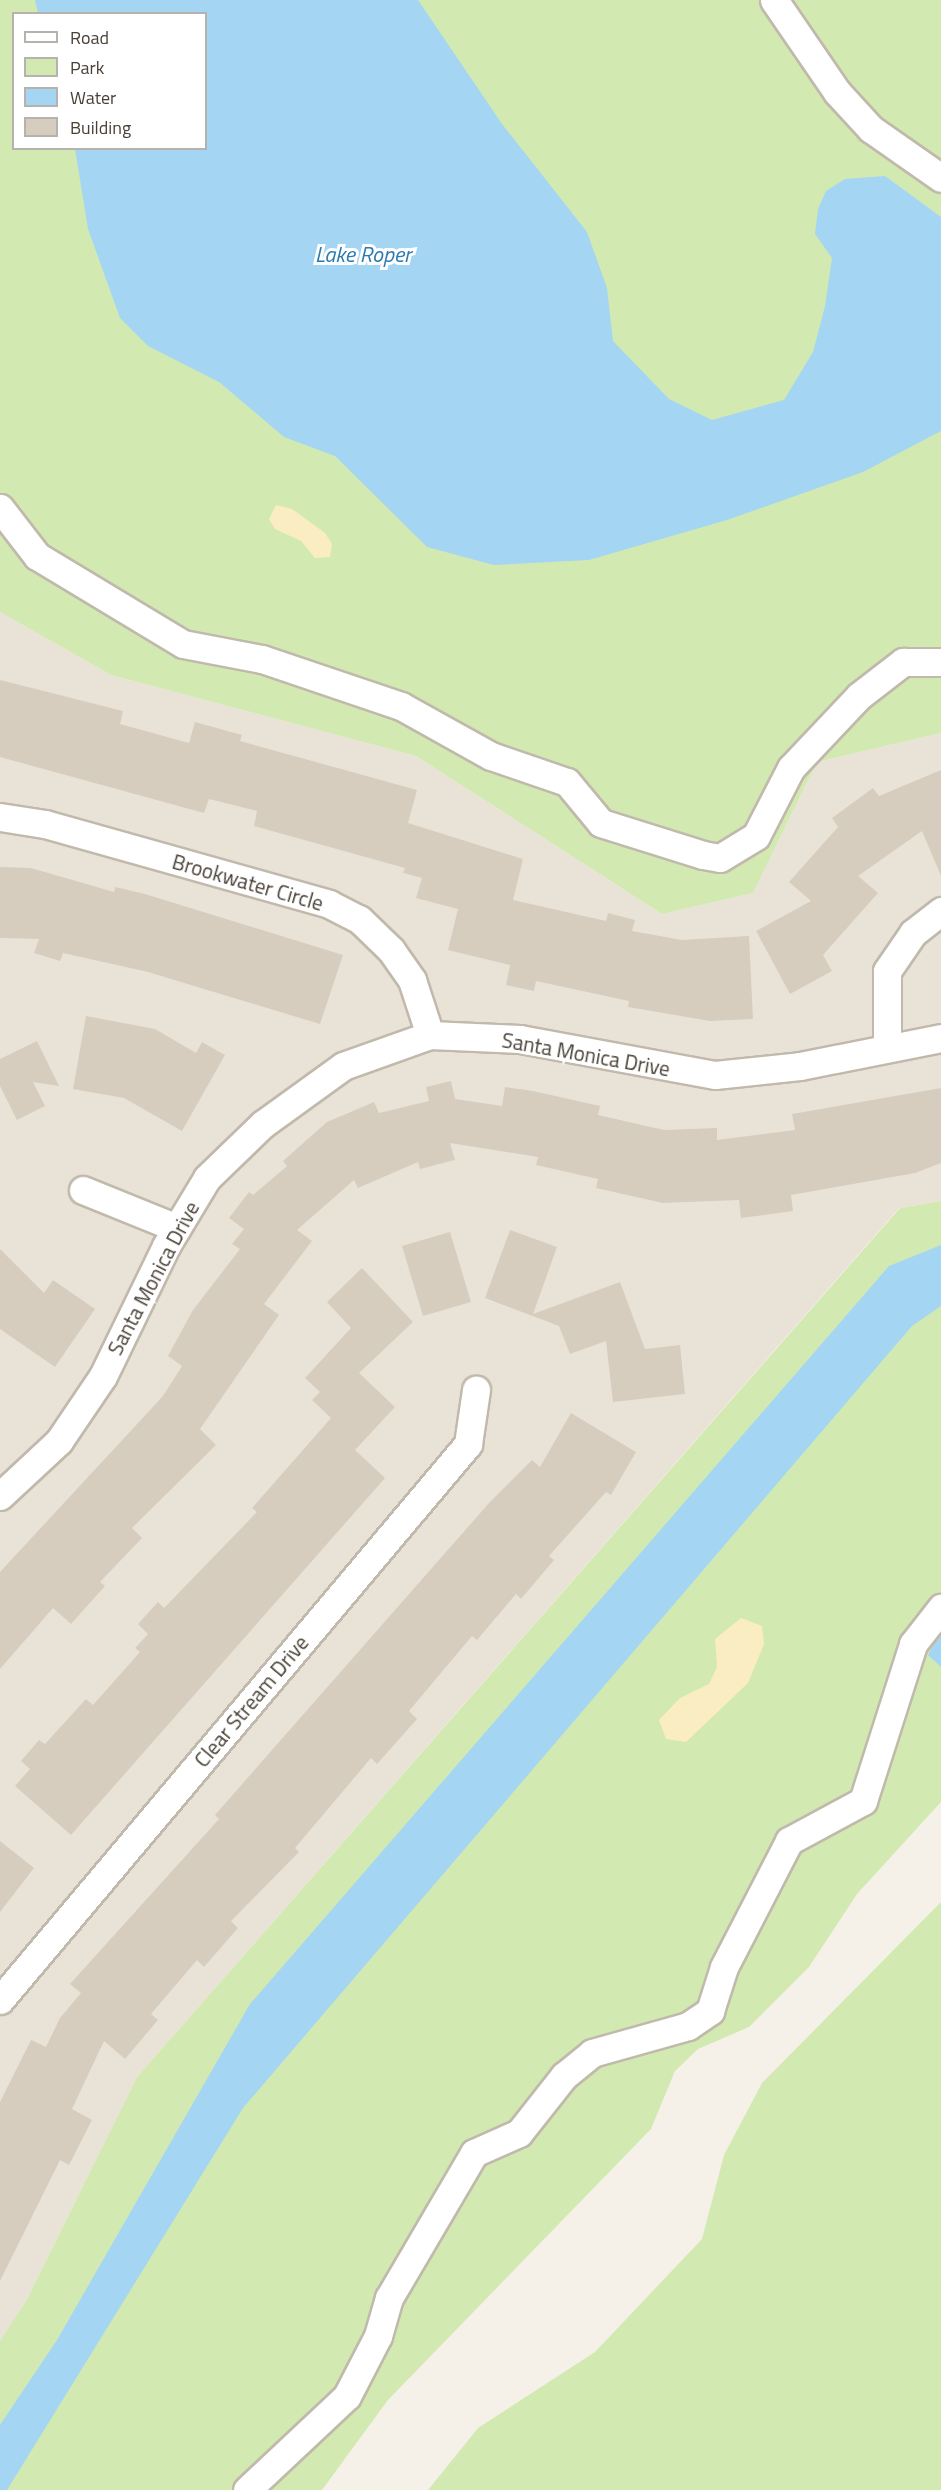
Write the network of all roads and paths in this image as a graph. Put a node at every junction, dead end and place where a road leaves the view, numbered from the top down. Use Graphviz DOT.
graph roads {
  1 [pos="774,0"];
  2 [pos="941,178"];
  3 [pos="0,508"];
  4 [pos="941,662"];
  5 [pos="0,817"];
  6 [pos="941,911"];
  7 [pos="430,1035"];
  8 [pos="941,1038"];
  9 [pos="887,1047"];
  10 [pos="83,1190"];
  11 [pos="177,1228"];
  12 [pos="476,1390"];
  13 [pos="0,1496"];
  14 [pos="941,1608"];
  15 [pos="1,1996"];
  16 [pos="247,2490"];
  1 -- 2 [label="street"];
  3 -- 4 [label="street"];
  5 -- 7 [label="street, Brookwater Circle"];
  6 -- 9 [label="street"];
  7 -- 9 [label="street, Santa Monica Drive"];
  7 -- 11 [label="street, Santa Monica Drive"];
  8 -- 9 [label="street, Santa Monica Drive"];
  10 -- 11 [label="street"];
  11 -- 13 [label="street, Santa Monica Drive"];
  12 -- 15 [label="street, Clear Stream Drive"];
  14 -- 16 [label="street"];
}
